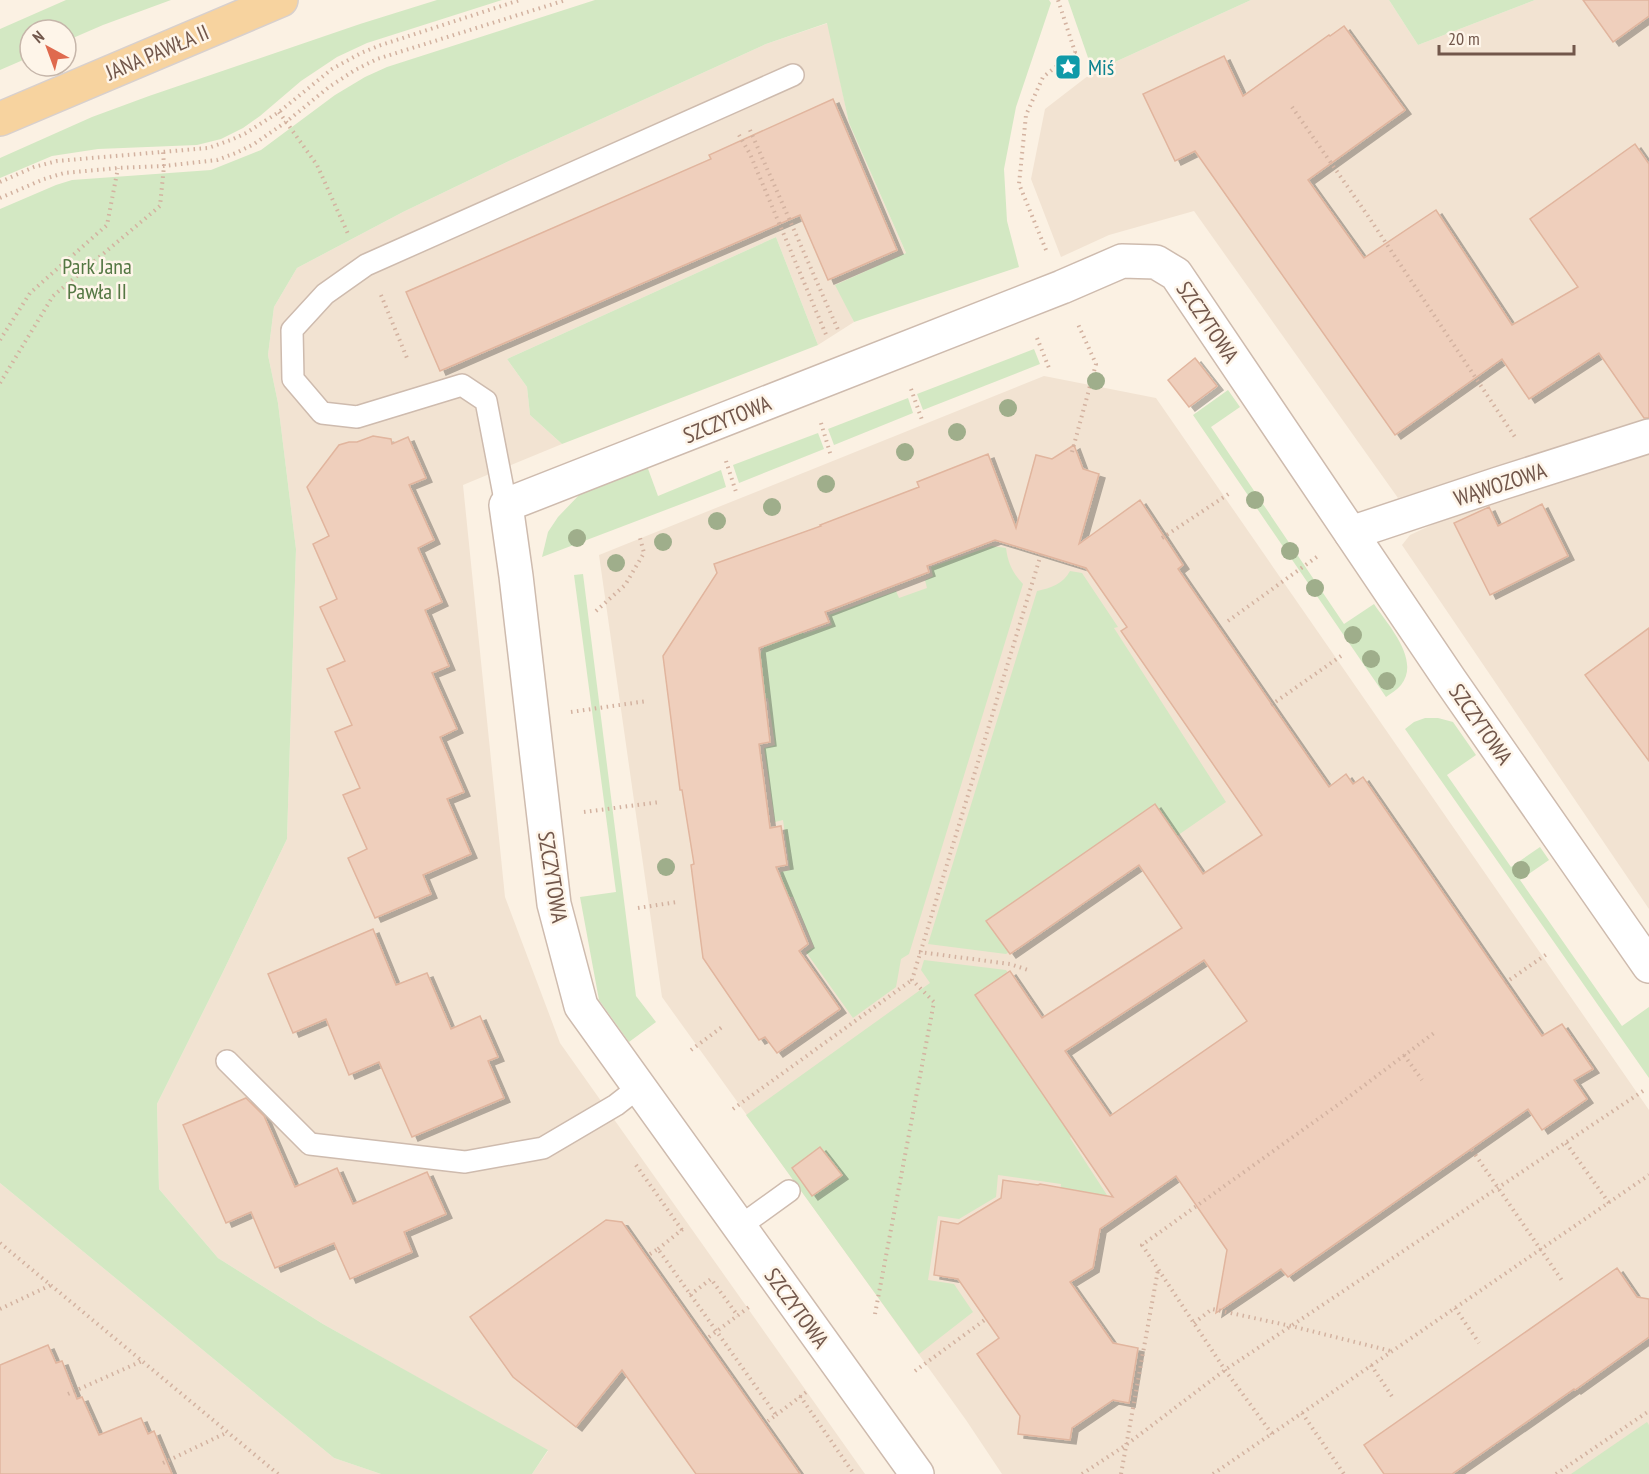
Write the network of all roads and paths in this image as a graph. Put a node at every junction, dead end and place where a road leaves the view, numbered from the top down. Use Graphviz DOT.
graph roads {
  1 [pos="281,0"];
  2 [pos="520,0"];
  3 [pos="566,0"];
  4 [pos="1058,0"];
  5 [pos="793,75"];
  6 [pos="730,103"];
  7 [pos="1292,107"];
  8 [pos="279,112"];
  9 [pos="0,120"];
  10 [pos="286,122"];
  11 [pos="164,151"];
  12 [pos="164,166"];
  13 [pos="118,168"];
  14 [pos="0,182"];
  15 [pos="0,198"];
  16 [pos="350,237"];
  17 [pos="1050,260"];
  18 [pos="379,290"];
  19 [pos="1076,321"];
  20 [pos="0,340"];
  21 [pos="408,358"];
  22 [pos="849,371"];
  23 [pos="0,383"];
  24 [pos="1649,436"];
  25 [pos="1072,452"];
  26 [pos="1534,472"];
  27 [pos="1230,493"];
  28 [pos="506,505"];
  29 [pos="1351,533"];
  30 [pos="639,534"];
  31 [pos="1162,538"];
  32 [pos="1041,554"];
  33 [pos="596,611"];
  34 [pos="1228,621"];
  35 [pos="1341,656"];
  36 [pos="647,701"];
  37 [pos="1271,705"];
  38 [pos="532,717"];
  39 [pos="660,802"];
  40 [pos="543,816"];
  41 [pos="677,902"];
  42 [pos="638,908"];
  43 [pos="919,952"];
  44 [pos="1547,954"];
  45 [pos="1649,966"];
  46 [pos="1031,971"];
  47 [pos="912,980"];
  48 [pos="1505,983"];
  49 [pos="723,1027"];
  50 [pos="1434,1033"];
  51 [pos="691,1050"];
  52 [pos="1404,1055"];
  53 [pos="227,1061"];
  54 [pos="1422,1080"];
  55 [pos="639,1087"];
  56 [pos="1643,1092"];
  57 [pos="733,1109"];
  58 [pos="1566,1143"];
  59 [pos="1472,1150"];
  60 [pos="636,1165"];
  61 [pos="1649,1175"];
  62 [pos="1499,1187"];
  63 [pos="789,1191"];
  64 [pos="1609,1203"];
  65 [pos="688,1224"];
  66 [pos="739,1227"];
  67 [pos="682,1230"];
  68 [pos="0,1243"];
  69 [pos="658,1249"];
  70 [pos="1541,1249"];
  71 [pos="650,1254"];
  72 [pos="1158,1270"];
  73 [pos="1563,1282"];
  74 [pos="51,1285"];
  75 [pos="690,1295"];
  76 [pos="755,1303"];
  77 [pos="1455,1308"];
  78 [pos="0,1309"];
  79 [pos="875,1314"];
  80 [pos="738,1316"];
  81 [pos="986,1319"];
  82 [pos="1194,1323"];
  83 [pos="1291,1326"];
  84 [pos="717,1332"];
  85 [pos="709,1337"];
  86 [pos="1479,1343"];
  87 [pos="1392,1351"];
  88 [pos="142,1361"];
  89 [pos="1371,1365"];
  90 [pos="1225,1370"];
  91 [pos="915,1371"];
  92 [pos="813,1386"];
  93 [pos="68,1394"];
  94 [pos="800,1396"];
  95 [pos="1393,1398"];
  96 [pos="1649,1411"];
  97 [pos="1302,1413"];
  98 [pos="776,1415"];
  99 [pos="768,1420"];
  100 [pos="228,1432"];
  101 [pos="1272,1434"];
  102 [pos="1126,1445"];
  103 [pos="163,1463"];
  104 [pos="278,1474"];
  105 [pos="854,1474"];
  106 [pos="916,1474"];
  107 [pos="1082,1474"];
  108 [pos="1121,1474"];
  109 [pos="1213,1474"];
  110 [pos="1344,1474"];
  111 [pos="1556,1474"];
  1 -- 9 [label="main road, JANA PAWŁA II"];
  2 -- 8 [label="path"];
  3 -- 10 [label="path"];
  4 -- 17 [label="path"];
  5 -- 6 [label="lane"];
  6 -- 22 [label="path"];
  6 -- 22 [label="path"];
  6 -- 28 [label="lane"];
  7 -- 26 [label="path"];
  8 -- 10 [label="path"];
  8 -- 11 [label="path"];
  10 -- 12 [label="path"];
  10 -- 16 [label="path"];
  11 -- 12 [label="path"];
  11 -- 14 [label="path"];
  12 -- 13 [label="path"];
  12 -- 23 [label="path"];
  13 -- 15 [label="path"];
  13 -- 20 [label="path"];
  18 -- 21 [label="path"];
  19 -- 25 [label="path"];
  22 -- 28 [label="street, SZCZYTOWA"];
  22 -- 29 [label="street, SZCZYTOWA"];
  24 -- 26 [label="street, WĄWOZOWA"];
  26 -- 29 [label="street, WĄWOZOWA"];
  27 -- 31 [label="path"];
  28 -- 38 [label="street, SZCZYTOWA"];
  29 -- 34 [label="path"];
  29 -- 45 [label="street, SZCZYTOWA"];
  30 -- 33 [label="path"];
  32 -- 43 [label="path"];
  35 -- 37 [label="path"];
  36 -- 38 [label="path"];
  38 -- 40 [label="street, SZCZYTOWA"];
  39 -- 40 [label="path"];
  40 -- 55 [label="street, SZCZYTOWA"];
  41 -- 42 [label="path"];
  43 -- 46 [label="path"];
  43 -- 47 [label="path"];
  44 -- 48 [label="path"];
  47 -- 57 [label="path"];
  47 -- 79 [label="path"];
  49 -- 51 [label="path"];
  50 -- 52 [label="path"];
  52 -- 54 [label="path"];
  52 -- 72 [label="path"];
  53 -- 55 [label="lane"];
  55 -- 66 [label="street, SZCZYTOWA"];
  56 -- 58 [label="path"];
  58 -- 62 [label="path"];
  58 -- 64 [label="path"];
  59 -- 62 [label="path"];
  60 -- 67 [label="path"];
  61 -- 64 [label="path"];
  62 -- 70 [label="path"];
  62 -- 83 [label="path"];
  63 -- 66 [label="lane"];
  64 -- 70 [label="path"];
  65 -- 67 [label="path"];
  66 -- 106 [label="street, SZCZYTOWA"];
  67 -- 69 [label="path"];
  68 -- 74 [label="path"];
  69 -- 71 [label="path"];
  69 -- 75 [label="path"];
  70 -- 73 [label="path"];
  70 -- 77 [label="path"];
  72 -- 82 [label="path"];
  72 -- 102 [label="path"];
  74 -- 78 [label="path"];
  74 -- 88 [label="path"];
  75 -- 80 [label="path"];
  75 -- 84 [label="path"];
  76 -- 80 [label="path"];
  77 -- 86 [label="path"];
  77 -- 87 [label="path"];
  80 -- 84 [label="path"];
  81 -- 91 [label="path"];
  82 -- 83 [label="path"];
  82 -- 90 [label="path"];
  83 -- 87 [label="path"];
  83 -- 90 [label="path"];
  84 -- 85 [label="path"];
  84 -- 98 [label="path"];
  87 -- 89 [label="path"];
  88 -- 93 [label="path"];
  88 -- 100 [label="path"];
  89 -- 95 [label="path"];
  89 -- 97 [label="path"];
  90 -- 101 [label="path"];
  90 -- 102 [label="path"];
  92 -- 94 [label="path"];
  94 -- 98 [label="path"];
  94 -- 105 [label="path"];
  96 -- 111 [label="path"];
  97 -- 101 [label="path"];
  97 -- 110 [label="path"];
  98 -- 99 [label="path"];
  100 -- 103 [label="path"];
  100 -- 104 [label="path"];
  101 -- 109 [label="path"];
  102 -- 107 [label="path"];
  102 -- 108 [label="path"];
}
